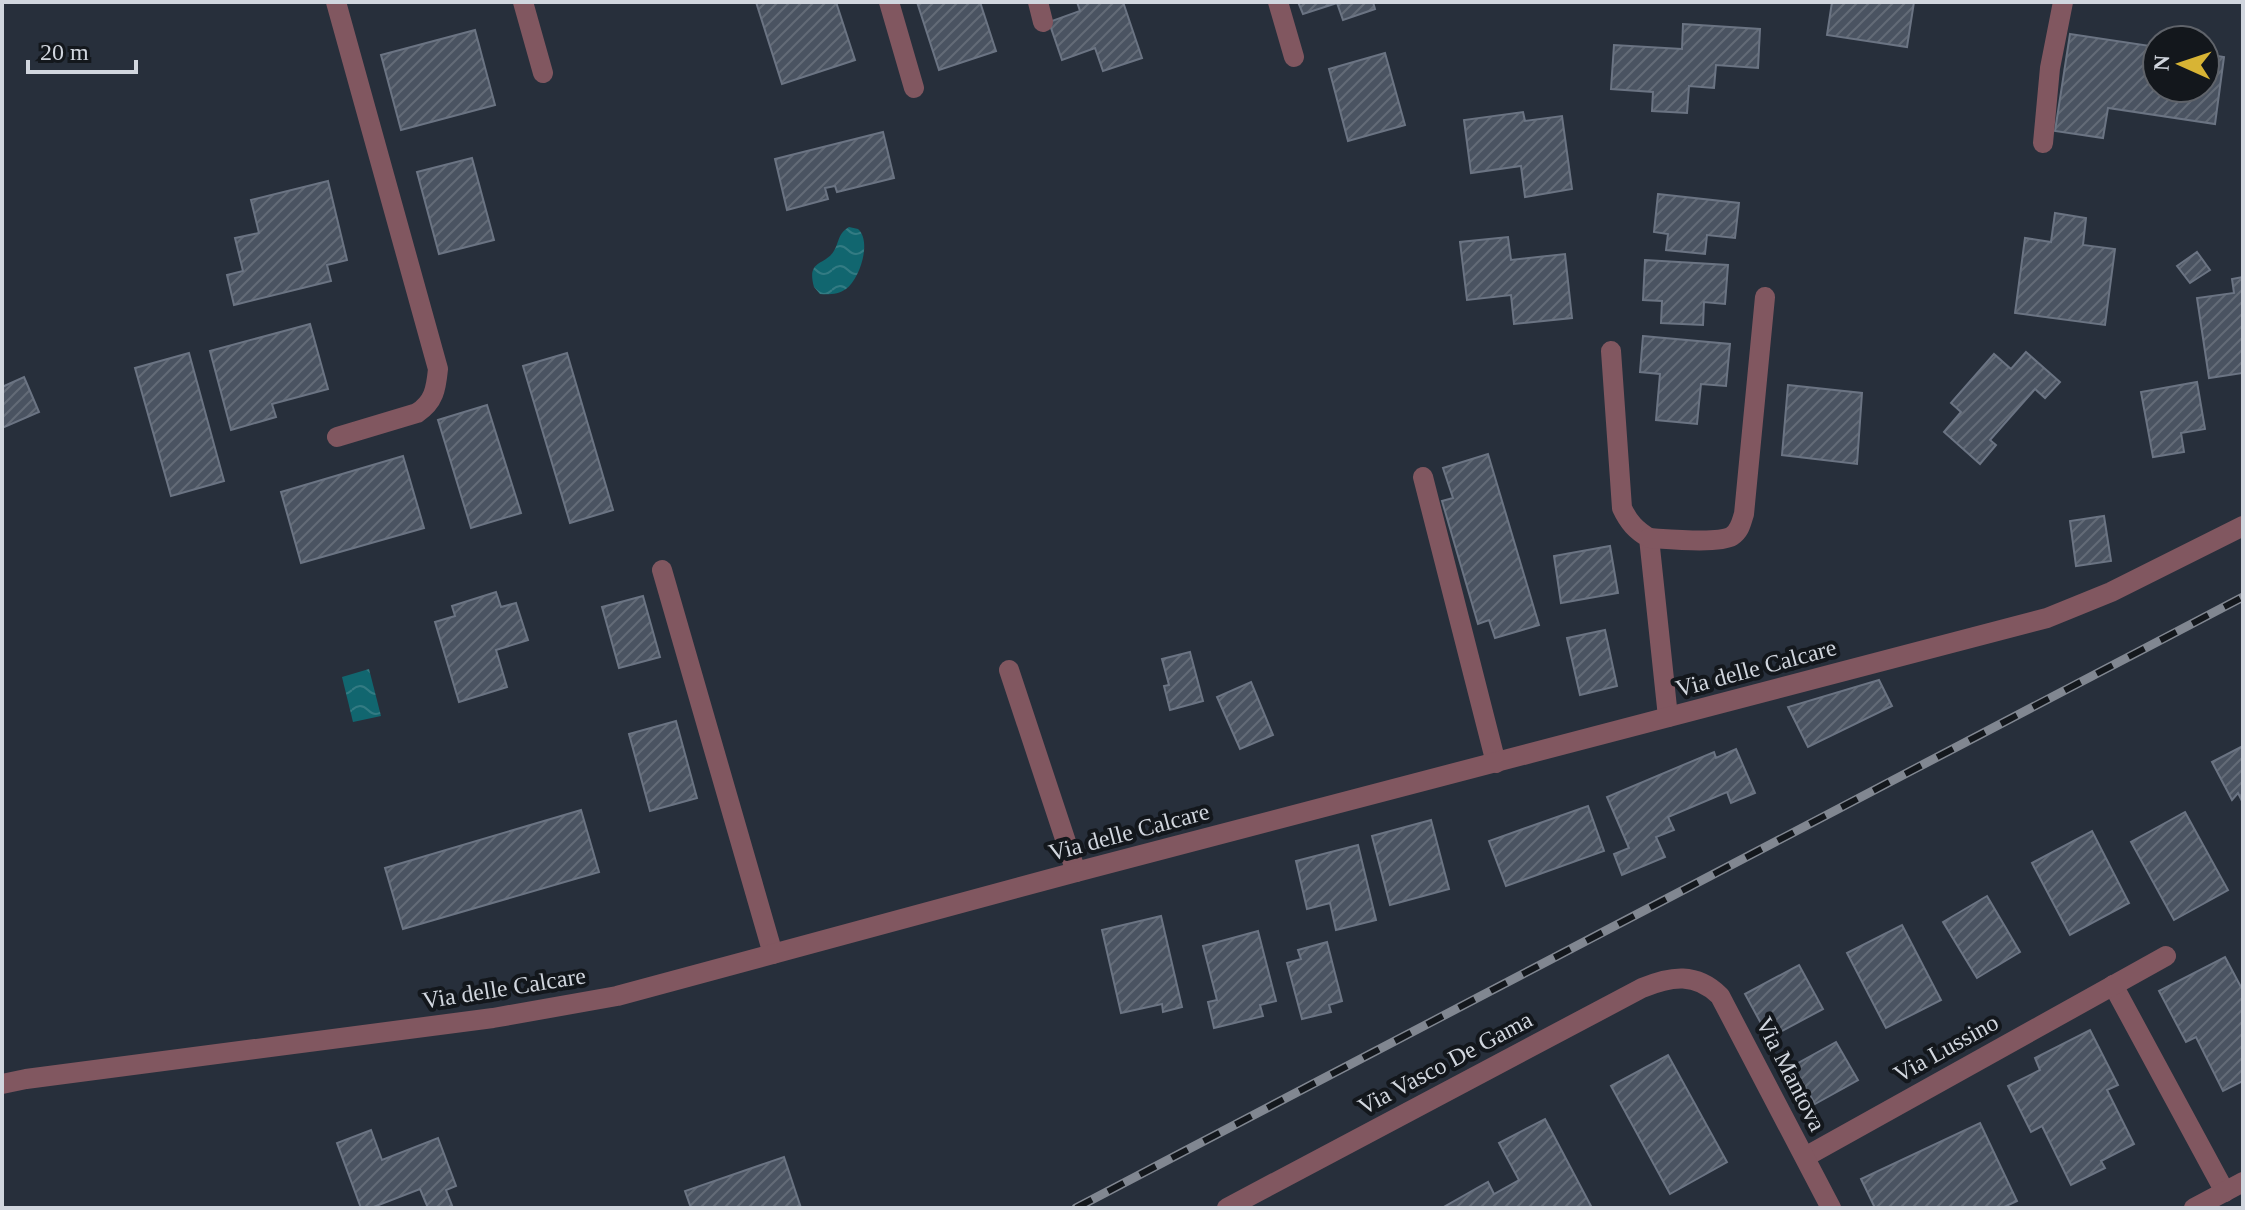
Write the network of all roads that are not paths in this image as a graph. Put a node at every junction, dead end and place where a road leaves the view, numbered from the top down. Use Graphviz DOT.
graph roads {
  1 [pos="336,2"];
  2 [pos="523,2"];
  3 [pos="889,2"];
  4 [pos="1278,2"];
  5 [pos="2063,2"];
  6 [pos="1294,57"];
  7 [pos="543,73"];
  8 [pos="914,88"];
  9 [pos="2043,143"];
  10 [pos="1765,297"];
  11 [pos="1611,351"];
  12 [pos="337,437"];
  13 [pos="1423,477"];
  14 [pos="2243,526"];
  15 [pos="1649,538"];
  16 [pos="662,570"];
  17 [pos="1009,670"];
  18 [pos="1668,717"];
  19 [pos="1496,763"];
  20 [pos="1076,872"];
  21 [pos="773,954"];
  22 [pos="2166,956"];
  23 [pos="1691,978"];
  24 [pos="2113,985"];
  25 [pos="2,1084"];
  26 [pos="1805,1157"];
  27 [pos="2234,1187"];
  28 [pos="1227,1208"];
  29 [pos="1831,1208"];
  30 [pos="2194,1208"];
  1 -- 12 [label="street"];
  2 -- 7 [label="street"];
  3 -- 8 [label="street"];
  4 -- 6 [label="street"];
  5 -- 9 [label="street"];
  10 -- 15 [label="street"];
  11 -- 15 [label="street"];
  13 -- 19 [label="street"];
  14 -- 18 [label="street, Via delle Calcare"];
  15 -- 18 [label="street"];
  16 -- 21 [label="street"];
  17 -- 20 [label="street"];
  18 -- 19 [label="street, Via delle Calcare"];
  19 -- 20 [label="street, Via delle Calcare"];
  20 -- 21 [label="street, Via delle Calcare"];
  21 -- 25 [label="street, Via delle Calcare"];
  22 -- 24 [label="street, Via Lussino"];
  23 -- 26 [label="street, Via Mantova"];
  23 -- 28 [label="street, Via Vasco De Gama"];
  24 -- 26 [label="street, Via Lussino"];
  24 -- 27 [label="street"];
  26 -- 29 [label="street, Via Mantova"];
  27 -- 30 [label="street"];
}
